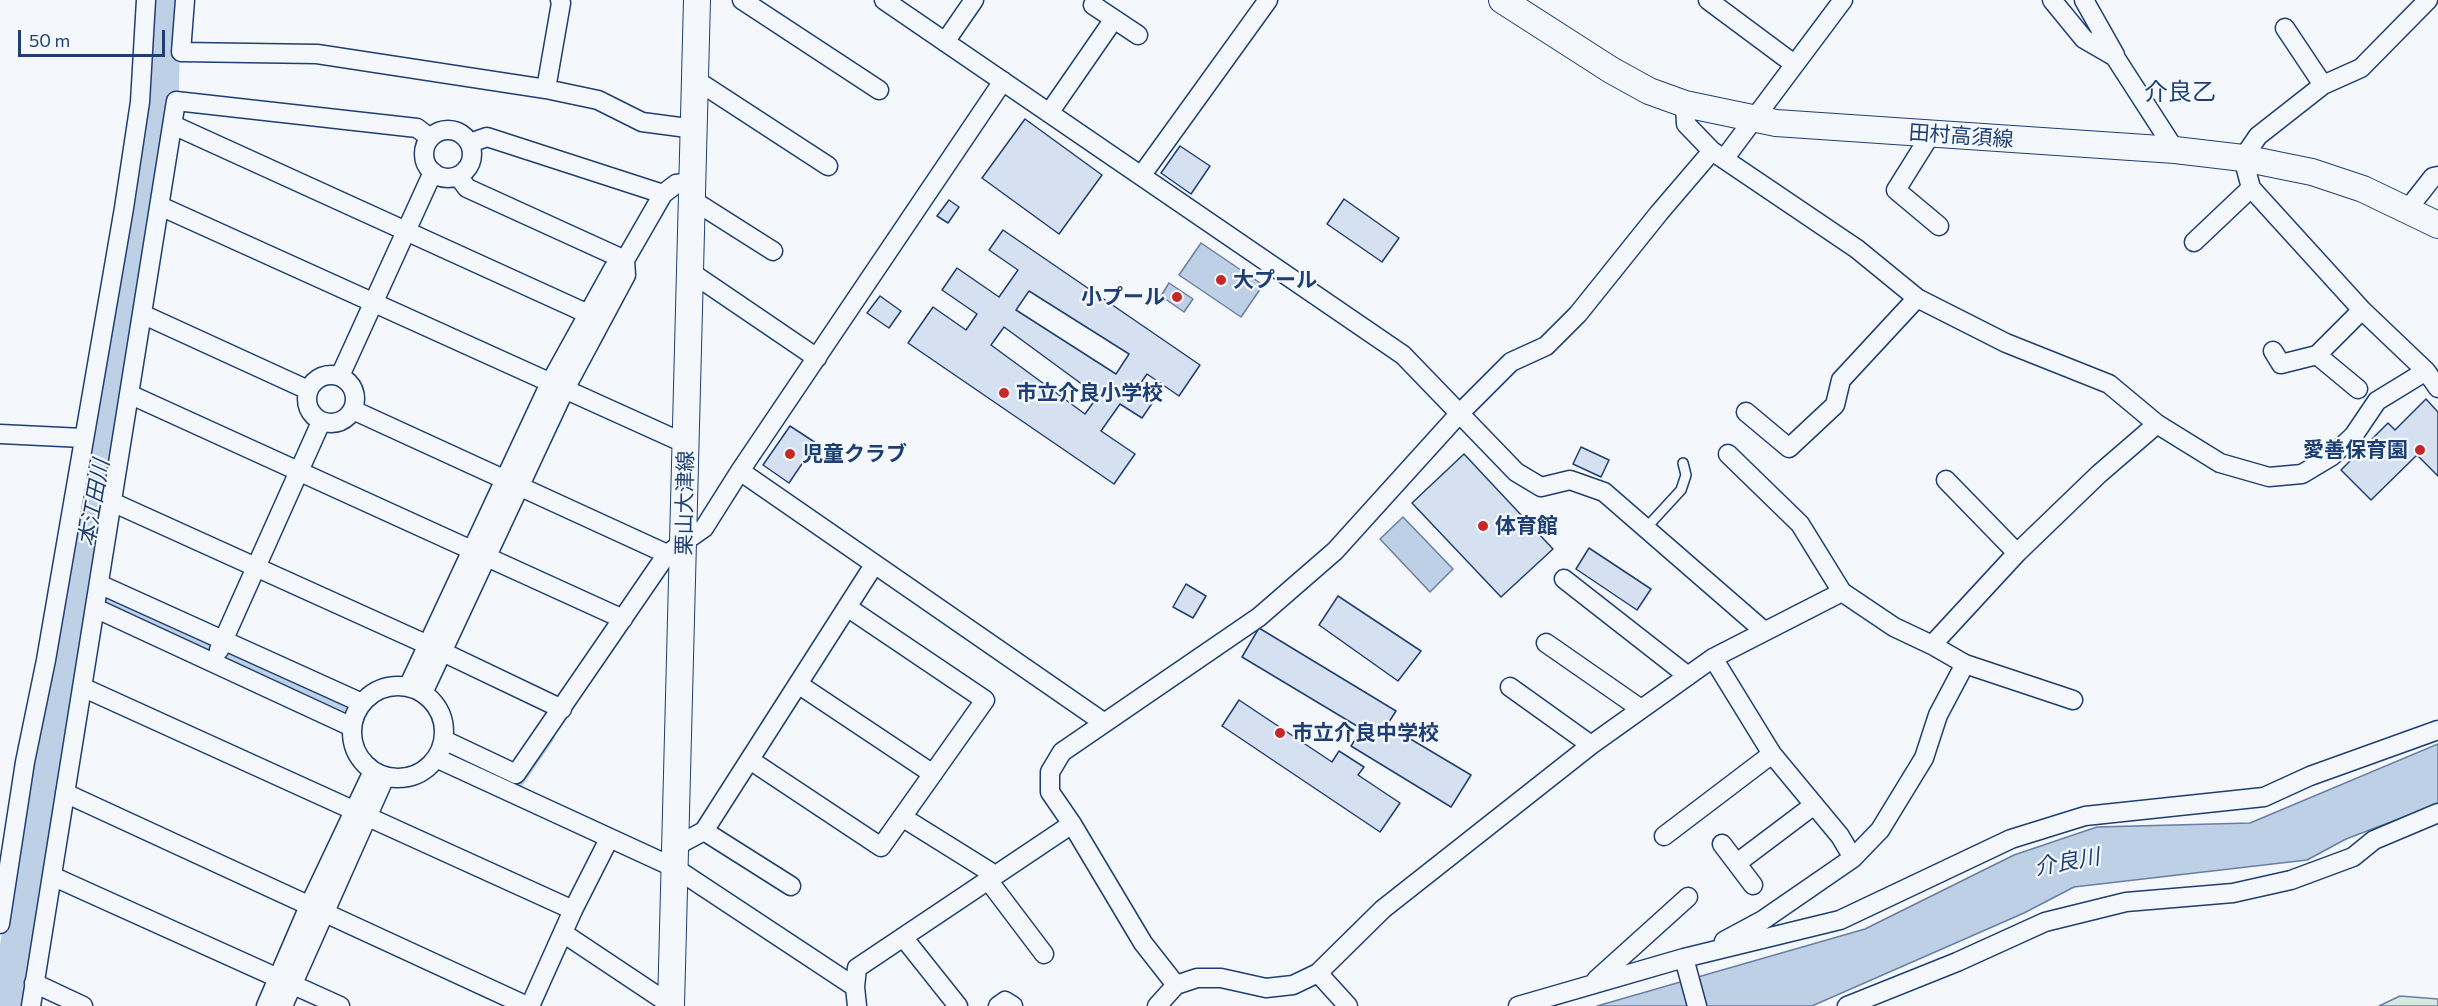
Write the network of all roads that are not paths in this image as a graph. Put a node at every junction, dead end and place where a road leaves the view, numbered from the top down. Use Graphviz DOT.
graph roads {
  1 [pos="146,0"];
  2 [pos="185,0"];
  3 [pos="560,0"];
  4 [pos="697,0"];
  5 [pos="742,0"];
  6 [pos="884,0"];
  7 [pos="974,0"];
  8 [pos="1268,0"];
  9 [pos="1502,0"];
  10 [pos="1708,0"];
  11 [pos="1843,0"];
  12 [pos="2052,0"];
  13 [pos="2084,0"];
  14 [pos="2428,0"];
  15 [pos="1093,5"];
  16 [pos="1113,19"];
  17 [pos="2285,28"];
  18 [pos="1138,35"];
  19 [pos="945,42"];
  20 [pos="2115,57"];
  21 [pos="1794,64"];
  22 [pos="696,80"];
  23 [pos="1003,81"];
  24 [pos="2323,85"];
  25 [pos="546,89"];
  26 [pos="879,90"];
  27 [pos="1685,104"];
  28 [pos="1049,113"];
  29 [pos="1753,119"];
  30 [pos="173,125"];
  31 [pos="695,129"];
  32 [pos="1931,134"];
  33 [pos="430,138"];
  34 [pos="470,143"];
  35 [pos="2175,150"];
  36 [pos="1718,155"];
  37 [pos="2243,158"];
  38 [pos="828,166"];
  39 [pos="433,172"];
  40 [pos="458,176"];
  41 [pos="1141,176"];
  42 [pos="2438,176"];
  43 [pos="2251,188"];
  44 [pos="691,190"];
  45 [pos="663,194"];
  46 [pos="160,206"];
  47 [pos="2407,210"];
  48 [pos="2438,225"];
  49 [pos="1939,226"];
  50 [pos="406,231"];
  51 [pos="2193,242"];
  52 [pos="773,251"];
  53 [pos="626,260"];
  54 [pos="689,271"];
  55 [pos="1917,298"];
  56 [pos="373,303"];
  57 [pos="2362,310"];
  58 [pos="142,314"];
  59 [pos="595,317"];
  60 [pos="2273,351"];
  61 [pos="2317,355"];
  62 [pos="817,358"];
  63 [pos="2426,371"];
  64 [pos="340,376"];
  65 [pos="557,386"];
  66 [pos="2438,388"];
  67 [pos="308,390"];
  68 [pos="2358,390"];
  69 [pos="129,394"];
  70 [pos="353,410"];
  71 [pos="1746,412"];
  72 [pos="1459,414"];
  73 [pos="321,422"];
  74 [pos="2157,424"];
  75 [pos="0,434"];
  76 [pos="83,438"];
  77 [pos="686,444"];
  78 [pos="1728,454"];
  79 [pos="1683,463"];
  80 [pos="299,471"];
  81 [pos="740,471"];
  82 [pos="1947,480"];
  83 [pos="513,483"];
  84 [pos="112,502"];
  85 [pos="1646,528"];
  86 [pos="676,548"];
  87 [pos="2017,553"];
  88 [pos="480,554"];
  89 [pos="874,565"];
  90 [pos="256,567"];
  91 [pos="1564,579"];
  92 [pos="99,584"];
  93 [pos="1842,592"];
  94 [pos="847,607"];
  95 [pos="95,608"];
  96 [pos="623,619"];
  97 [pos="1764,631"];
  98 [pos="1546,643"];
  99 [pos="1932,645"];
  100 [pos="435,649"];
  101 [pos="218,651"];
  102 [pos="1713,658"];
  103 [pos="1965,664"];
  104 [pos="1688,676"];
  105 [pos="798,684"];
  106 [pos="82,687"];
  107 [pos="1510,687"];
  108 [pos="415,690"];
  109 [pos="2073,700"];
  110 [pos="362,703"];
  111 [pos="561,709"];
  112 [pos="1641,709"];
  113 [pos="1103,722"];
  114 [pos="352,727"];
  115 [pos="2438,730"];
  116 [pos="444,740"];
  117 [pos="1591,745"];
  118 [pos="1772,754"];
  119 [pos="436,758"];
  120 [pos="750,760"];
  121 [pos="379,774"];
  122 [pos="933,774"];
  123 [pos="65,793"];
  124 [pos="1814,805"];
  125 [pos="2438,813"];
  126 [pos="361,814"];
  127 [pos="902,818"];
  128 [pos="1072,824"];
  129 [pos="704,831"];
  130 [pos="1664,836"];
  131 [pos="609,839"];
  132 [pos="1722,844"];
  133 [pos="676,857"];
  134 [pos="1853,858"];
  135 [pos="1737,863"];
  136 [pos="52,876"];
  137 [pos="991,878"];
  138 [pos="1753,885"];
  139 [pos="791,886"];
  140 [pos="1688,897"];
  141 [pos="317,909"];
  142 [pos="573,910"];
  143 [pos="0,924"];
  144 [pos="563,933"];
  145 [pos="903,936"];
  146 [pos="1044,954"];
  147 [pos="1693,956"];
  148 [pos="1318,973"];
  149 [pos="286,981"];
  150 [pos="1593,983"];
  151 [pos="34,984"];
  152 [pos="1176,984"];
  153 [pos="855,987"];
  154 [pos="1263,997"];
  155 [pos="671,1005"];
  156 [pos="31,1006"];
  157 [pos="83,1006"];
  158 [pos="266,1006"];
  159 [pos="283,1006"];
  160 [pos="340,1006"];
  161 [pos="529,1006"];
  162 [pos="857,1006"];
  163 [pos="958,1006"];
  164 [pos="998,1006"];
  165 [pos="1013,1006"];
  166 [pos="1157,1006"];
  167 [pos="1348,1006"];
  168 [pos="1518,1006"];
  169 [pos="1697,1006"];
  170 [pos="1847,1006"];
  1 -- 76 [label="street"];
  2 -- 25 [label="street"];
  3 -- 25 [label="street"];
  4 -- 22 [label="main road, 栗山大津線"];
  5 -- 26 [label="street"];
  6 -- 19 [label="street"];
  7 -- 19 [label="street"];
  8 -- 41 [label="street"];
  9 -- 27 [label="main road, 田村高須線"];
  10 -- 21 [label="street"];
  11 -- 21 [label="street"];
  12 -- 20 [label="street"];
  13 -- 20 [label="street"];
  14 -- 24 [label="street"];
  15 -- 16 [label="street"];
  16 -- 18 [label="street"];
  16 -- 28 [label="street"];
  17 -- 24 [label="street"];
  19 -- 23 [label="street"];
  20 -- 35 [label="street"];
  21 -- 29 [label="street"];
  22 -- 31 [label="main road, 栗山大津線"];
  22 -- 38 [label="street"];
  23 -- 28 [label="street"];
  23 -- 62 [label="street"];
  24 -- 37 [label="street"];
  25 -- 31 [label="street"];
  27 -- 29 [label="main road, 田村高須線"];
  27 -- 36 [label="street"];
  28 -- 41 [label="street"];
  29 -- 32 [label="main road, 田村高須線"];
  29 -- 36 [label="street"];
  30 -- 33 [label="street"];
  30 -- 46 [label="street"];
  30 -- 50 [label="street"];
  31 -- 44 [label="main road, 栗山大津線"];
  32 -- 35 [label="main road, 田村高須線"];
  32 -- 49 [label="street"];
  33 -- 34 [label="street"];
  33 -- 39 [label="street"];
  34 -- 40 [label="street"];
  34 -- 45 [label="street"];
  35 -- 37 [label="main road, 田村高須線"];
  36 -- 55 [label="street"];
  36 -- 72 [label="street"];
  37 -- 43 [label="street"];
  37 -- 47 [label="main road, 田村高須線"];
  39 -- 40 [label="street"];
  39 -- 50 [label="street"];
  40 -- 53 [label="street"];
  41 -- 72 [label="street"];
  42 -- 47 [label="street"];
  43 -- 51 [label="street"];
  43 -- 57 [label="street"];
  44 -- 45 [label="street"];
  44 -- 52 [label="street"];
  44 -- 54 [label="main road, 栗山大津線"];
  45 -- 53 [label="street"];
  46 -- 56 [label="street"];
  46 -- 58 [label="street"];
  47 -- 48 [label="main road, 田村高須線"];
  50 -- 56 [label="street"];
  50 -- 59 [label="street"];
  53 -- 59 [label="street"];
  54 -- 62 [label="street"];
  54 -- 77 [label="main road, 栗山大津線"];
  55 -- 71 [label="street"];
  55 -- 74 [label="street"];
  56 -- 64 [label="street"];
  56 -- 65 [label="street"];
  57 -- 61 [label="street"];
  57 -- 63 [label="street"];
  58 -- 67 [label="street"];
  58 -- 69 [label="street"];
  59 -- 65 [label="street"];
  60 -- 61 [label="street"];
  61 -- 68 [label="street"];
  62 -- 81 [label="street"];
  63 -- 66 [label="street"];
  63 -- 74 [label="street"];
  64 -- 67 [label="street"];
  64 -- 70 [label="street"];
  65 -- 77 [label="street"];
  65 -- 83 [label="street"];
  67 -- 73 [label="street"];
  69 -- 80 [label="street"];
  69 -- 84 [label="street"];
  70 -- 73 [label="street"];
  70 -- 83 [label="street"];
  72 -- 85 [label="street"];
  72 -- 113 [label="street"];
  73 -- 80 [label="street"];
  74 -- 87 [label="street"];
  75 -- 76 [label="street"];
  76 -- 143 [label="street"];
  77 -- 86 [label="main road, 栗山大津線"];
  78 -- 93 [label="street"];
  79 -- 85 [label="lane"];
  80 -- 88 [label="street"];
  80 -- 90 [label="street"];
  81 -- 86 [label="street"];
  81 -- 89 [label="street"];
  82 -- 87 [label="street"];
  83 -- 86 [label="street"];
  83 -- 88 [label="street"];
  84 -- 90 [label="street"];
  84 -- 92 [label="street"];
  85 -- 97 [label="street"];
  86 -- 96 [label="street"];
  86 -- 133 [label="main road, 栗山大津線"];
  87 -- 99 [label="street"];
  88 -- 96 [label="street"];
  88 -- 100 [label="street"];
  89 -- 94 [label="street"];
  89 -- 113 [label="street"];
  90 -- 100 [label="street"];
  90 -- 101 [label="street"];
  91 -- 104 [label="street"];
  92 -- 95 [label="street"];
  92 -- 101 [label="street"];
  93 -- 97 [label="street"];
  93 -- 99 [label="street"];
  94 -- 105 [label="street"];
  94 -- 122 [label="street"];
  95 -- 101 [label="street"];
  95 -- 106 [label="street"];
  96 -- 111 [label="street"];
  97 -- 102 [label="street"];
  98 -- 112 [label="street"];
  99 -- 103 [label="street"];
  100 -- 108 [label="street"];
  100 -- 111 [label="street"];
  101 -- 110 [label="street"];
  101 -- 114 [label="street"];
  102 -- 104 [label="street"];
  102 -- 118 [label="street"];
  103 -- 109 [label="street"];
  103 -- 134 [label="street"];
  104 -- 112 [label="street"];
  105 -- 120 [label="street"];
  105 -- 122 [label="street"];
  106 -- 123 [label="street"];
  106 -- 126 [label="street"];
  107 -- 117 [label="street"];
  108 -- 110 [label="street"];
  108 -- 116 [label="street"];
  110 -- 114 [label="street"];
  111 -- 116 [label="street"];
  112 -- 117 [label="street"];
  113 -- 128 [label="street"];
  114 -- 121 [label="street"];
  115 -- 147 [label="street"];
  116 -- 119 [label="street"];
  117 -- 148 [label="street"];
  118 -- 124 [label="street"];
  118 -- 130 [label="street"];
  119 -- 121 [label="street"];
  119 -- 131 [label="street"];
  120 -- 127 [label="street"];
  120 -- 129 [label="street"];
  121 -- 126 [label="street"];
  122 -- 127 [label="street"];
  123 -- 136 [label="street"];
  123 -- 141 [label="street"];
  124 -- 134 [label="street"];
  124 -- 135 [label="street"];
  125 -- 170 [label="street"];
  126 -- 141 [label="street"];
  126 -- 142 [label="street"];
  127 -- 137 [label="street"];
  128 -- 137 [label="street"];
  128 -- 152 [label="street"];
  129 -- 133 [label="street"];
  129 -- 139 [label="street"];
  131 -- 133 [label="street"];
  131 -- 142 [label="street"];
  132 -- 135 [label="street"];
  133 -- 153 [label="street"];
  133 -- 155 [label="main road, 栗山大津線"];
  134 -- 147 [label="street"];
  135 -- 138 [label="street"];
  136 -- 149 [label="street"];
  136 -- 151 [label="street"];
  137 -- 145 [label="street"];
  137 -- 146 [label="street"];
  140 -- 150 [label="street"];
  141 -- 149 [label="street"];
  141 -- 161 [label="street"];
  142 -- 144 [label="street"];
  144 -- 155 [label="street"];
  144 -- 161 [label="street"];
  145 -- 153 [label="street"];
  145 -- 163 [label="street"];
  147 -- 150 [label="street"];
  147 -- 169 [label="street"];
  148 -- 154 [label="street"];
  148 -- 167 [label="street"];
  149 -- 158 [label="street"];
  149 -- 159 [label="street"];
  149 -- 160 [label="street"];
  150 -- 168 [label="street"];
  151 -- 156 [label="street"];
  151 -- 157 [label="street"];
  152 -- 154 [label="street"];
  152 -- 166 [label="street"];
  153 -- 162 [label="street"];
  164 -- 165 [label="street"];
}
